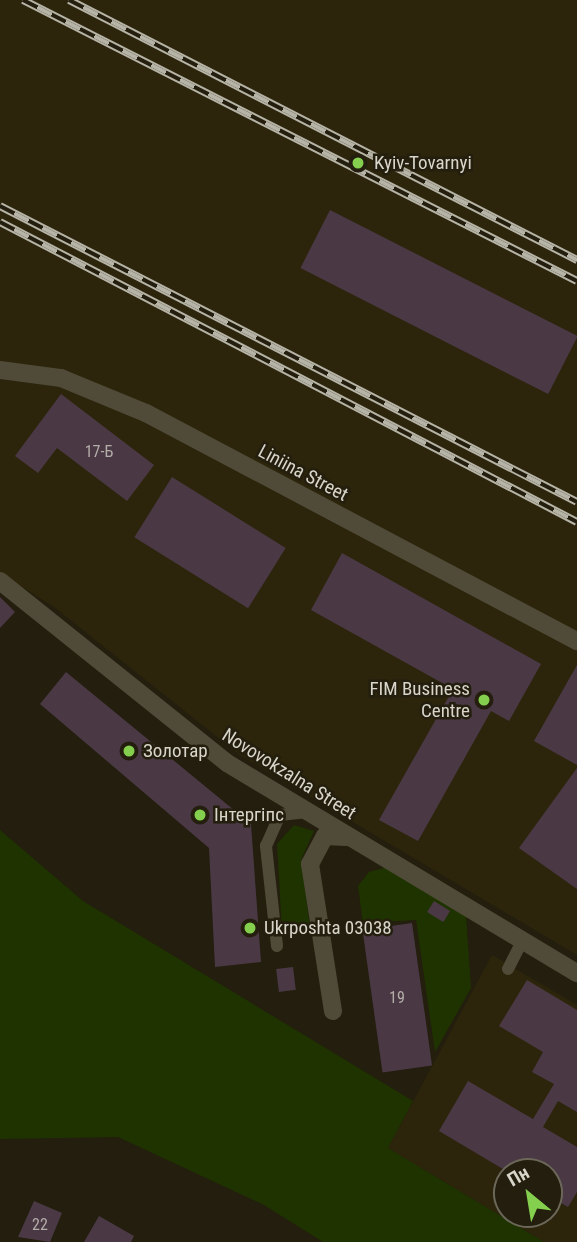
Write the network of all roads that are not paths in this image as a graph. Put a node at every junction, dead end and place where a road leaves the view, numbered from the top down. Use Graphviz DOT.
graph roads {
  1 [pos="0,370"];
  2 [pos="0,581"];
  3 [pos="577,641"];
  4 [pos="283,807"];
  5 [pos="350,837"];
  6 [pos="523,940"];
  7 [pos="278,946"];
  8 [pos="508,969"];
  9 [pos="577,973"];
  10 [pos="333,1011"];
  1 -- 3 [label="street, Liniina Street"];
  2 -- 4 [label="street, Novovokzalna Street"];
  4 -- 5 [label="street, Novovokzalna Street"];
  4 -- 7 [label="lane"];
  5 -- 6 [label="street, Novovokzalna Street"];
  5 -- 10 [label="street"];
  6 -- 8 [label="lane"];
  6 -- 9 [label="street, Novovokzalna Street"];
}
